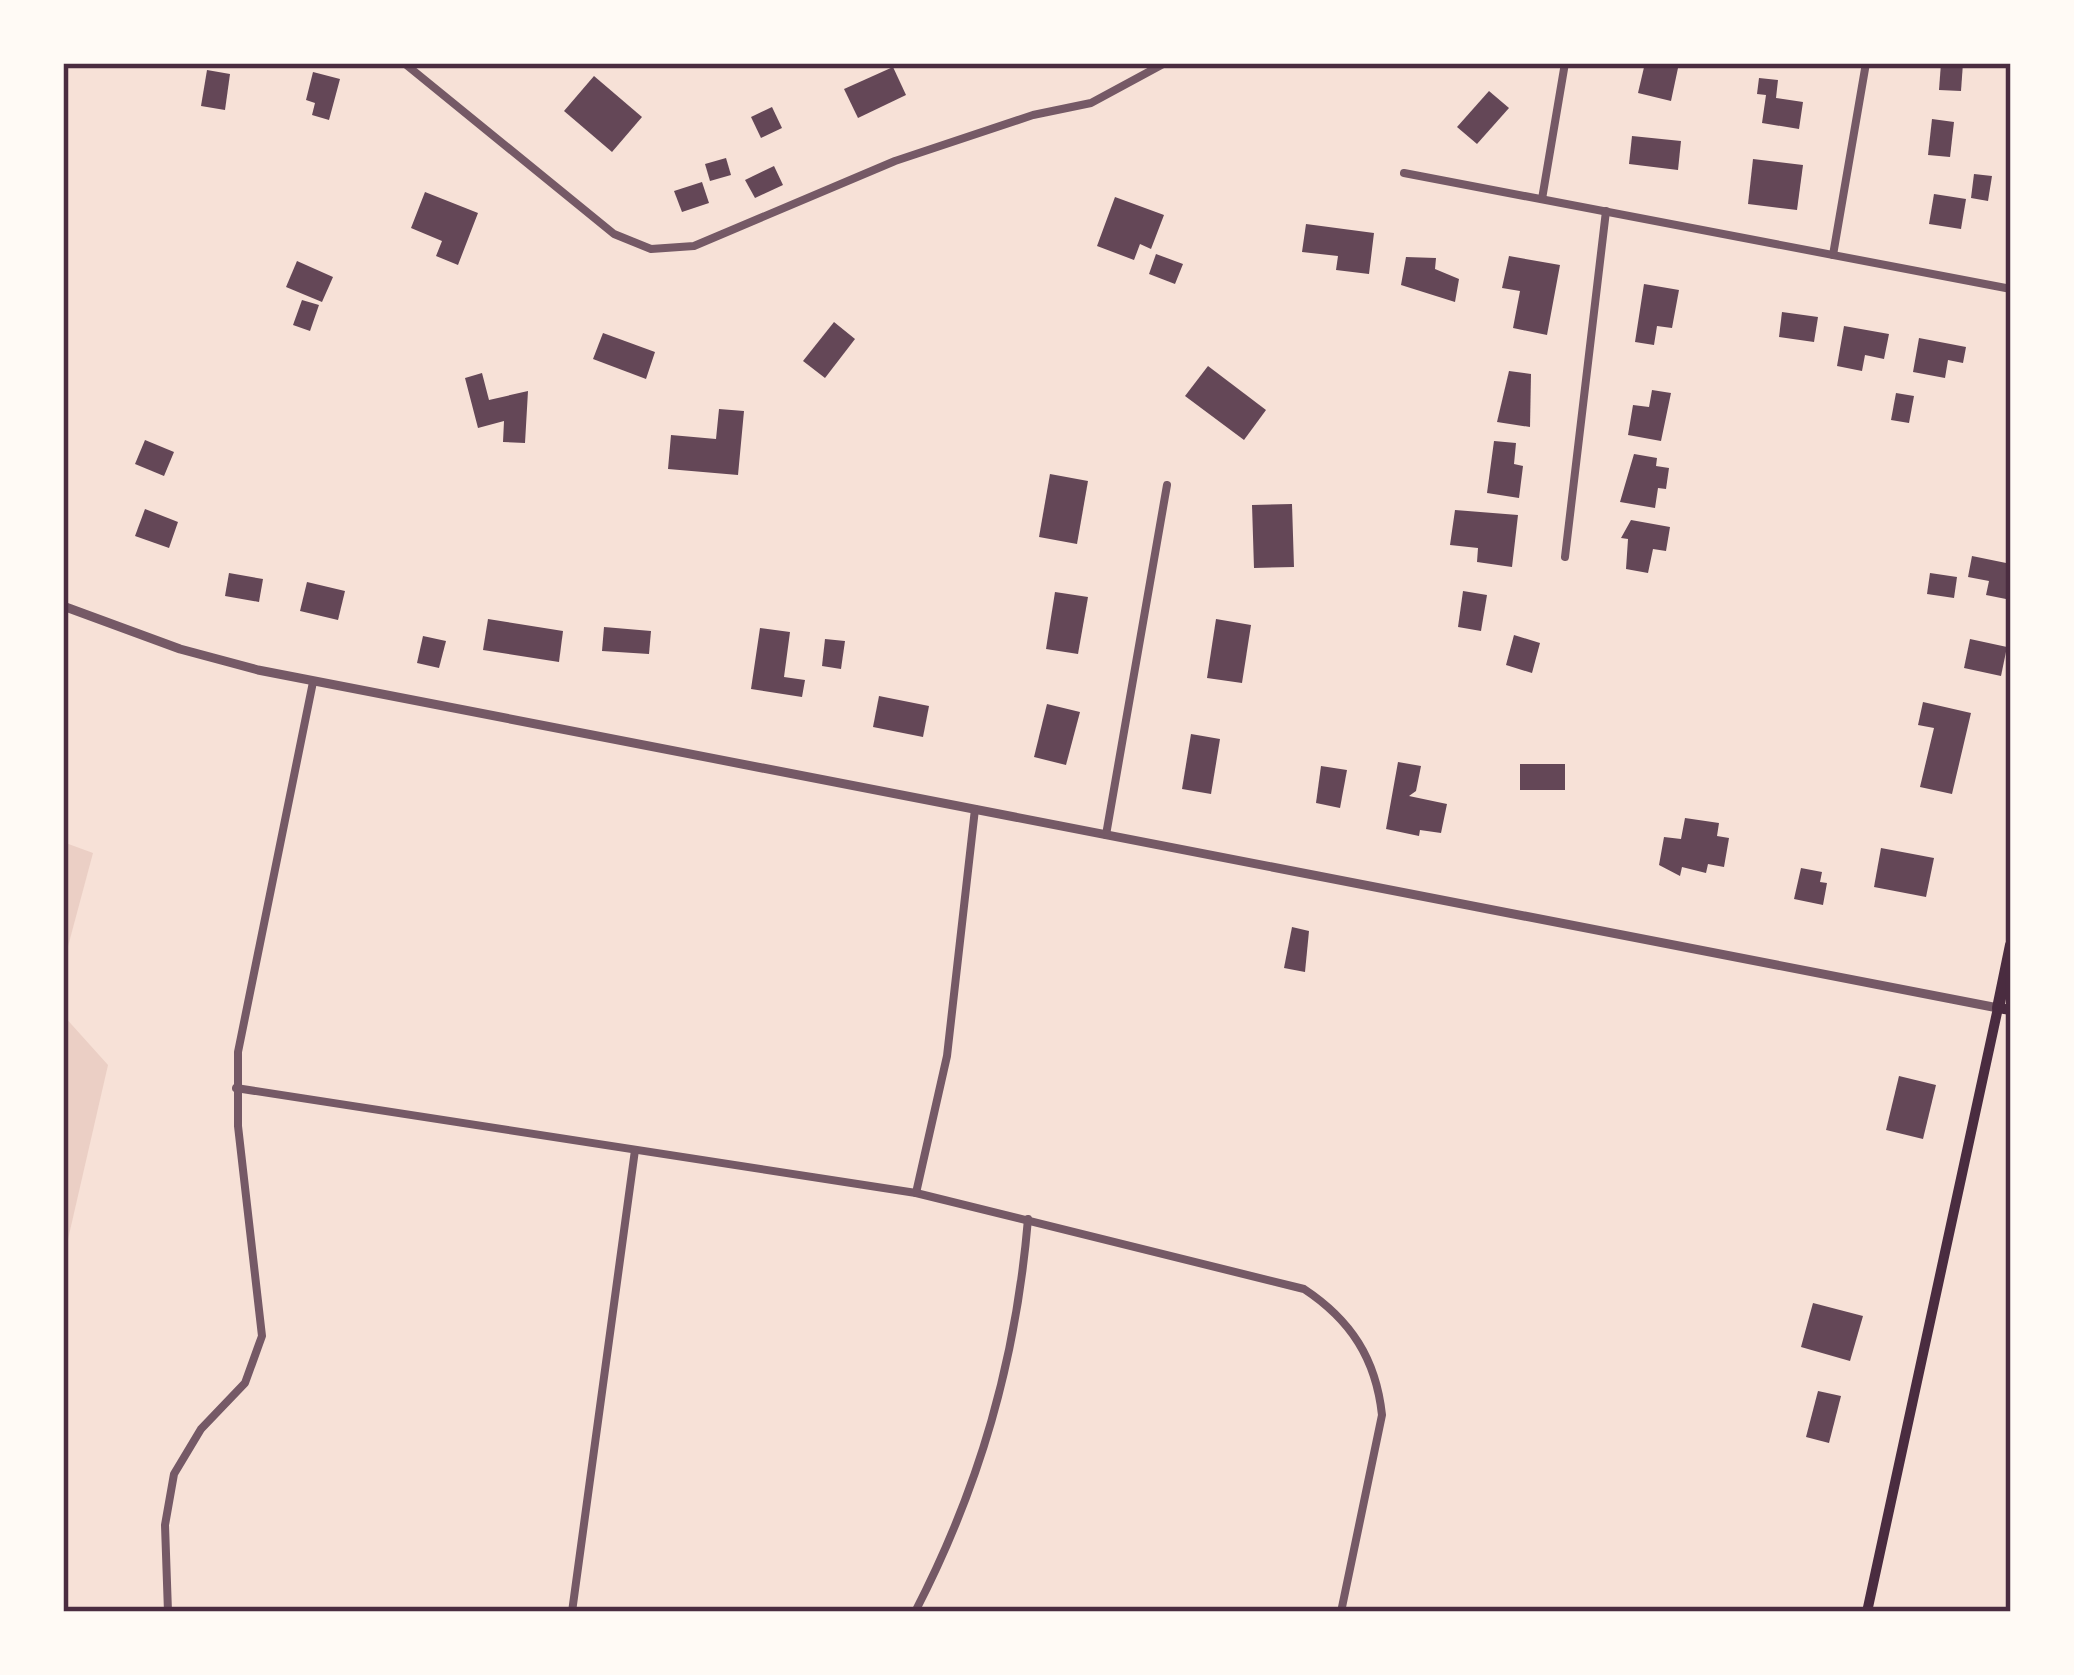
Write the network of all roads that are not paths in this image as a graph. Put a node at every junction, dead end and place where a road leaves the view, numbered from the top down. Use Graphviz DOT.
graph roads {
  1 [pos="404,63"];
  2 [pos="1165,63"];
  3 [pos="1565,63"];
  4 [pos="1866,63"];
  5 [pos="1404,172"];
  6 [pos="1542,199"];
  7 [pos="1606,211"];
  8 [pos="1833,255"];
  9 [pos="2011,289"];
  10 [pos="1167,484"];
  11 [pos="1565,557"];
  12 [pos="63,606"];
  13 [pos="313,682"];
  14 [pos="975,809"];
  15 [pos="1106,835"];
  16 [pos="2011,945"];
  17 [pos="2004,1009"];
  18 [pos="236,1088"];
  19 [pos="635,1149"];
  20 [pos="916,1193"];
  21 [pos="1028,1220"];
  22 [pos="168,1612"];
  23 [pos="572,1612"];
  24 [pos="915,1612"];
  25 [pos="1341,1612"];
  26 [pos="1867,1612"];
  1 -- 2 [label="street"];
  3 -- 6 [label="street"];
  4 -- 8 [label="street"];
  5 -- 6 [label="street"];
  6 -- 7 [label="street"];
  7 -- 8 [label="street"];
  7 -- 11 [label="street"];
  8 -- 9 [label="street"];
  10 -- 15 [label="street"];
  12 -- 13 [label="street"];
  13 -- 14 [label="street"];
  13 -- 18 [label="street"];
  14 -- 15 [label="street"];
  14 -- 20 [label="street"];
  15 -- 17 [label="street"];
  16 -- 17 [label="main road"];
  17 -- 26 [label="main road"];
  18 -- 19 [label="street"];
  18 -- 22 [label="street"];
  19 -- 20 [label="street"];
  19 -- 23 [label="street"];
  20 -- 21 [label="street"];
  21 -- 24 [label="street"];
  21 -- 25 [label="street"];
}
